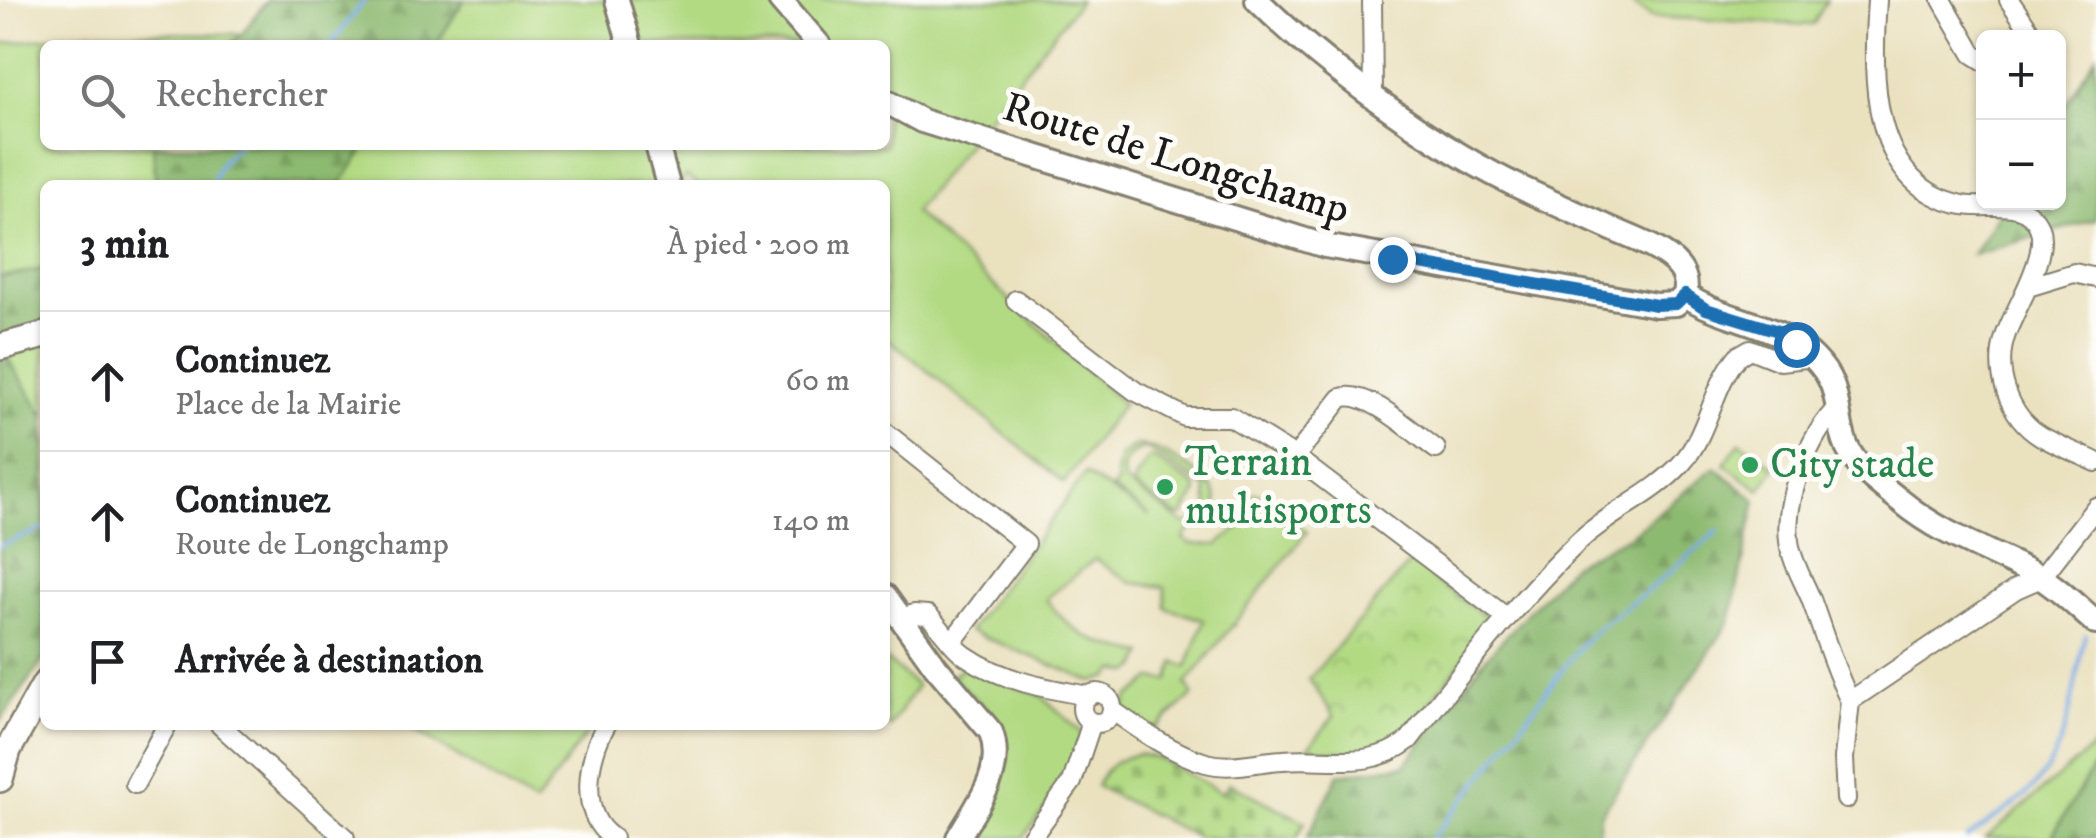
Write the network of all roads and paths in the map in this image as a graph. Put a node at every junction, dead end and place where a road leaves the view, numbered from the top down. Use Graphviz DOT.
graph roads {
  1 [pos="617,0"];
  2 [pos="780,0"];
  3 [pos="1258,0"];
  4 [pos="1372,0"];
  5 [pos="1876,0"];
  6 [pos="1942,0"];
  7 [pos="2009,0"];
  8 [pos="2028,30"];
  9 [pos="629,40"];
  10 [pos="816,40"];
  11 [pos="1976,56"];
  12 [pos="1373,94"];
  13 [pos="890,104"];
  14 [pos="658,150"];
  15 [pos="667,180"];
  16 [pos="2096,278"];
  17 [pos="2028,287"];
  18 [pos="1685,295"];
  19 [pos="1016,300"];
  20 [pos="40,336"];
  21 [pos="0,347"];
  22 [pos="1814,357"];
  23 [pos="1839,406"];
  24 [pos="890,436"];
  25 [pos="1436,450"];
  26 [pos="1294,457"];
  27 [pos="2096,462"];
  28 [pos="2093,518"];
  29 [pos="2041,578"];
  30 [pos="890,604"];
  31 [pos="1506,616"];
  32 [pos="2096,623"];
  33 [pos="904,625"];
  34 [pos="946,634"];
  35 [pos="40,693"];
  36 [pos="1850,701"];
  37 [pos="1096,713"];
  38 [pos="164,730"];
  39 [pos="225,730"];
  40 [pos="604,730"];
  41 [pos="0,779"];
  42 [pos="135,784"];
  43 [pos="1846,799"];
  44 [pos="344,838"];
  45 [pos="613,838"];
  46 [pos="958,838"];
  47 [pos="1031,838"];
  1 -- 9 [label="street"];
  2 -- 10 [label="street"];
  3 -- 12 [label="street"];
  4 -- 12 [label="street"];
  5 -- 17 [label="street"];
  6 -- 11 [label="street"];
  7 -- 8 [label="street"];
  12 -- 18 [label="street"];
  13 -- 18 [label="street, Route de Longchamp"];
  14 -- 15 [label="street"];
  16 -- 17 [label="street"];
  17 -- 27 [label="street"];
  18 -- 22 [label="street"];
  19 -- 26 [label="street"];
  20 -- 21 [label="main road"];
  22 -- 23 [label="street"];
  22 -- 31 [label="street"];
  23 -- 29 [label="street"];
  23 -- 36 [label="street"];
  24 -- 34 [label="street"];
  25 -- 26 [label="street"];
  26 -- 31 [label="street"];
  28 -- 29 [label="street"];
  29 -- 32 [label="street"];
  29 -- 36 [label="street"];
  30 -- 33 [label="street"];
  31 -- 37 [label="street"];
  33 -- 34 [label="street"];
  33 -- 46 [label="street"];
  34 -- 37 [label="street"];
  35 -- 41 [label="main road"];
  36 -- 43 [label="street"];
  37 -- 47 [label="street"];
  38 -- 42 [label="street"];
  39 -- 44 [label="street"];
  40 -- 45 [label="street"];
}
